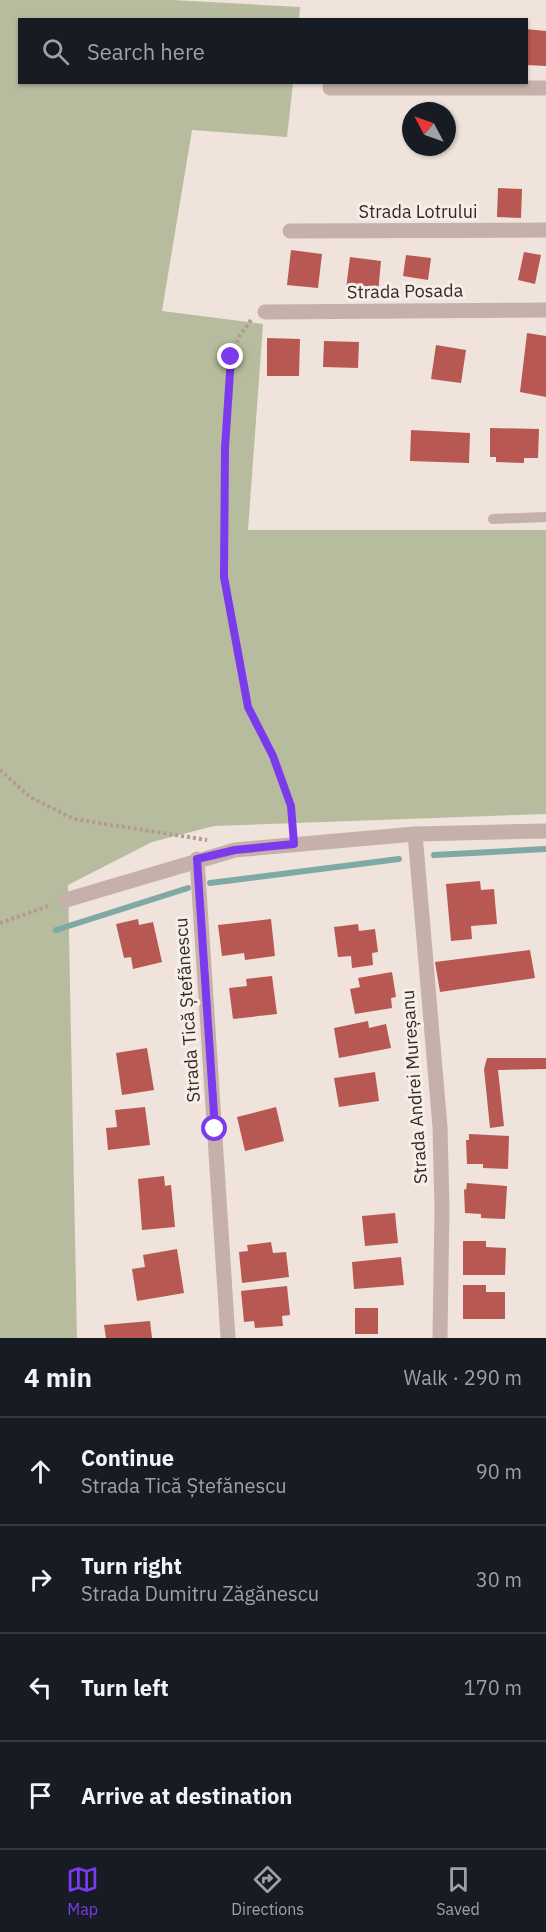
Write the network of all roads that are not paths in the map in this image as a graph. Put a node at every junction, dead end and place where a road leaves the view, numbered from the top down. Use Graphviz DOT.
graph roads {
  1 [pos="330,88"];
  2 [pos="546,88"];
  3 [pos="546,230"];
  4 [pos="290,231"];
  5 [pos="546,310"];
  6 [pos="265,312"];
  7 [pos="546,518"];
  8 [pos="493,519"];
  9 [pos="546,831"];
  10 [pos="415,834"];
  11 [pos="197,859"];
  12 [pos="66,900"];
  13 [pos="228,1338"];
  14 [pos="440,1338"];
  1 -- 2 [label="street"];
  3 -- 4 [label="street, Strada Lotrului"];
  5 -- 6 [label="street, Strada Posada"];
  7 -- 8 [label="lane"];
  9 -- 10 [label="street"];
  10 -- 11 [label="street"];
  10 -- 14 [label="street, Strada Andrei Mureșanu"];
  11 -- 12 [label="street"];
  11 -- 13 [label="street, Strada Tică Ștefănescu"];
}
